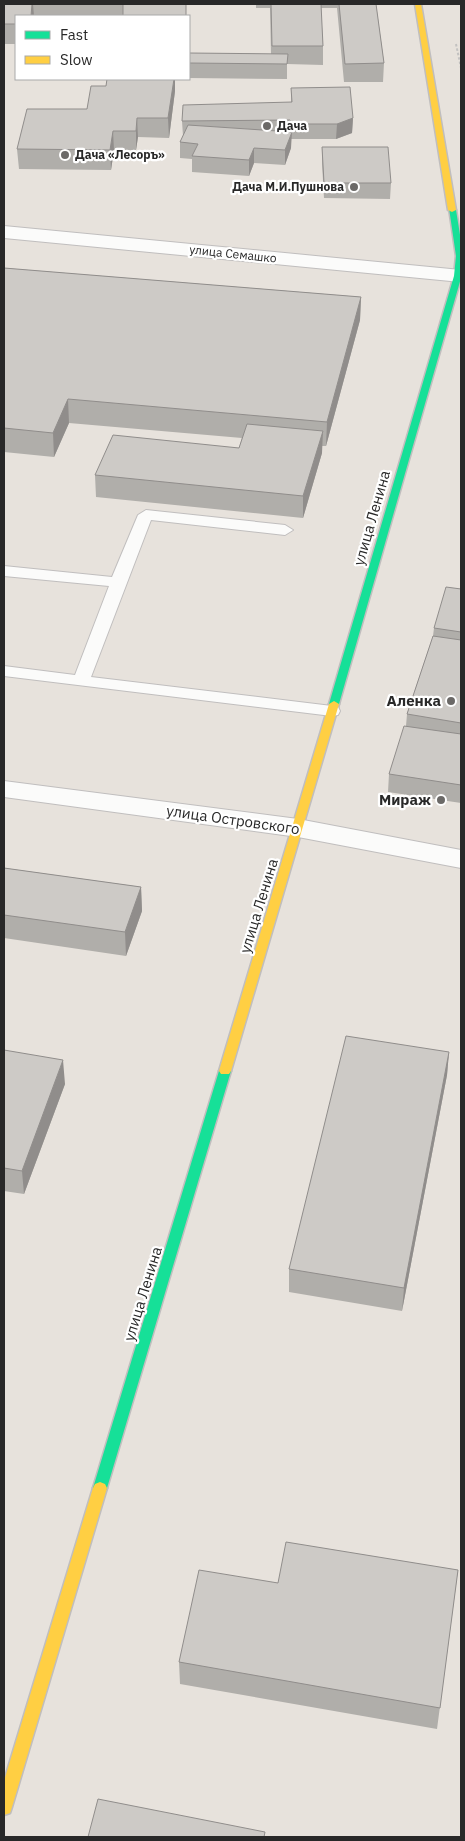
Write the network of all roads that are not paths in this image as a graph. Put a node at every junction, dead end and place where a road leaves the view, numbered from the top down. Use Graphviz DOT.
graph roads {
  1 [pos="418,4"];
  2 [pos="4,232"];
  3 [pos="459,276"];
  4 [pos="285,530"];
  5 [pos="4,571"];
  6 [pos="118,582"];
  7 [pos="4,670"];
  8 [pos="82,680"];
  9 [pos="332,711"];
  10 [pos="4,789"];
  11 [pos="298,828"];
  12 [pos="461,859"];
  13 [pos="4,1807"];
  1 -- 3 [label="street, улица Ленина"];
  2 -- 3 [label="street, улица Семашко"];
  3 -- 9 [label="street, улица Ленина"];
  4 -- 6 [label="lane"];
  5 -- 6 [label="lane"];
  6 -- 8 [label="lane"];
  7 -- 8 [label="lane"];
  8 -- 9 [label="lane"];
  9 -- 11 [label="street, улица Ленина"];
  10 -- 11 [label="street, улица Островского"];
  11 -- 12 [label="street, улица Островского"];
  11 -- 13 [label="street, улица Ленина"];
}
